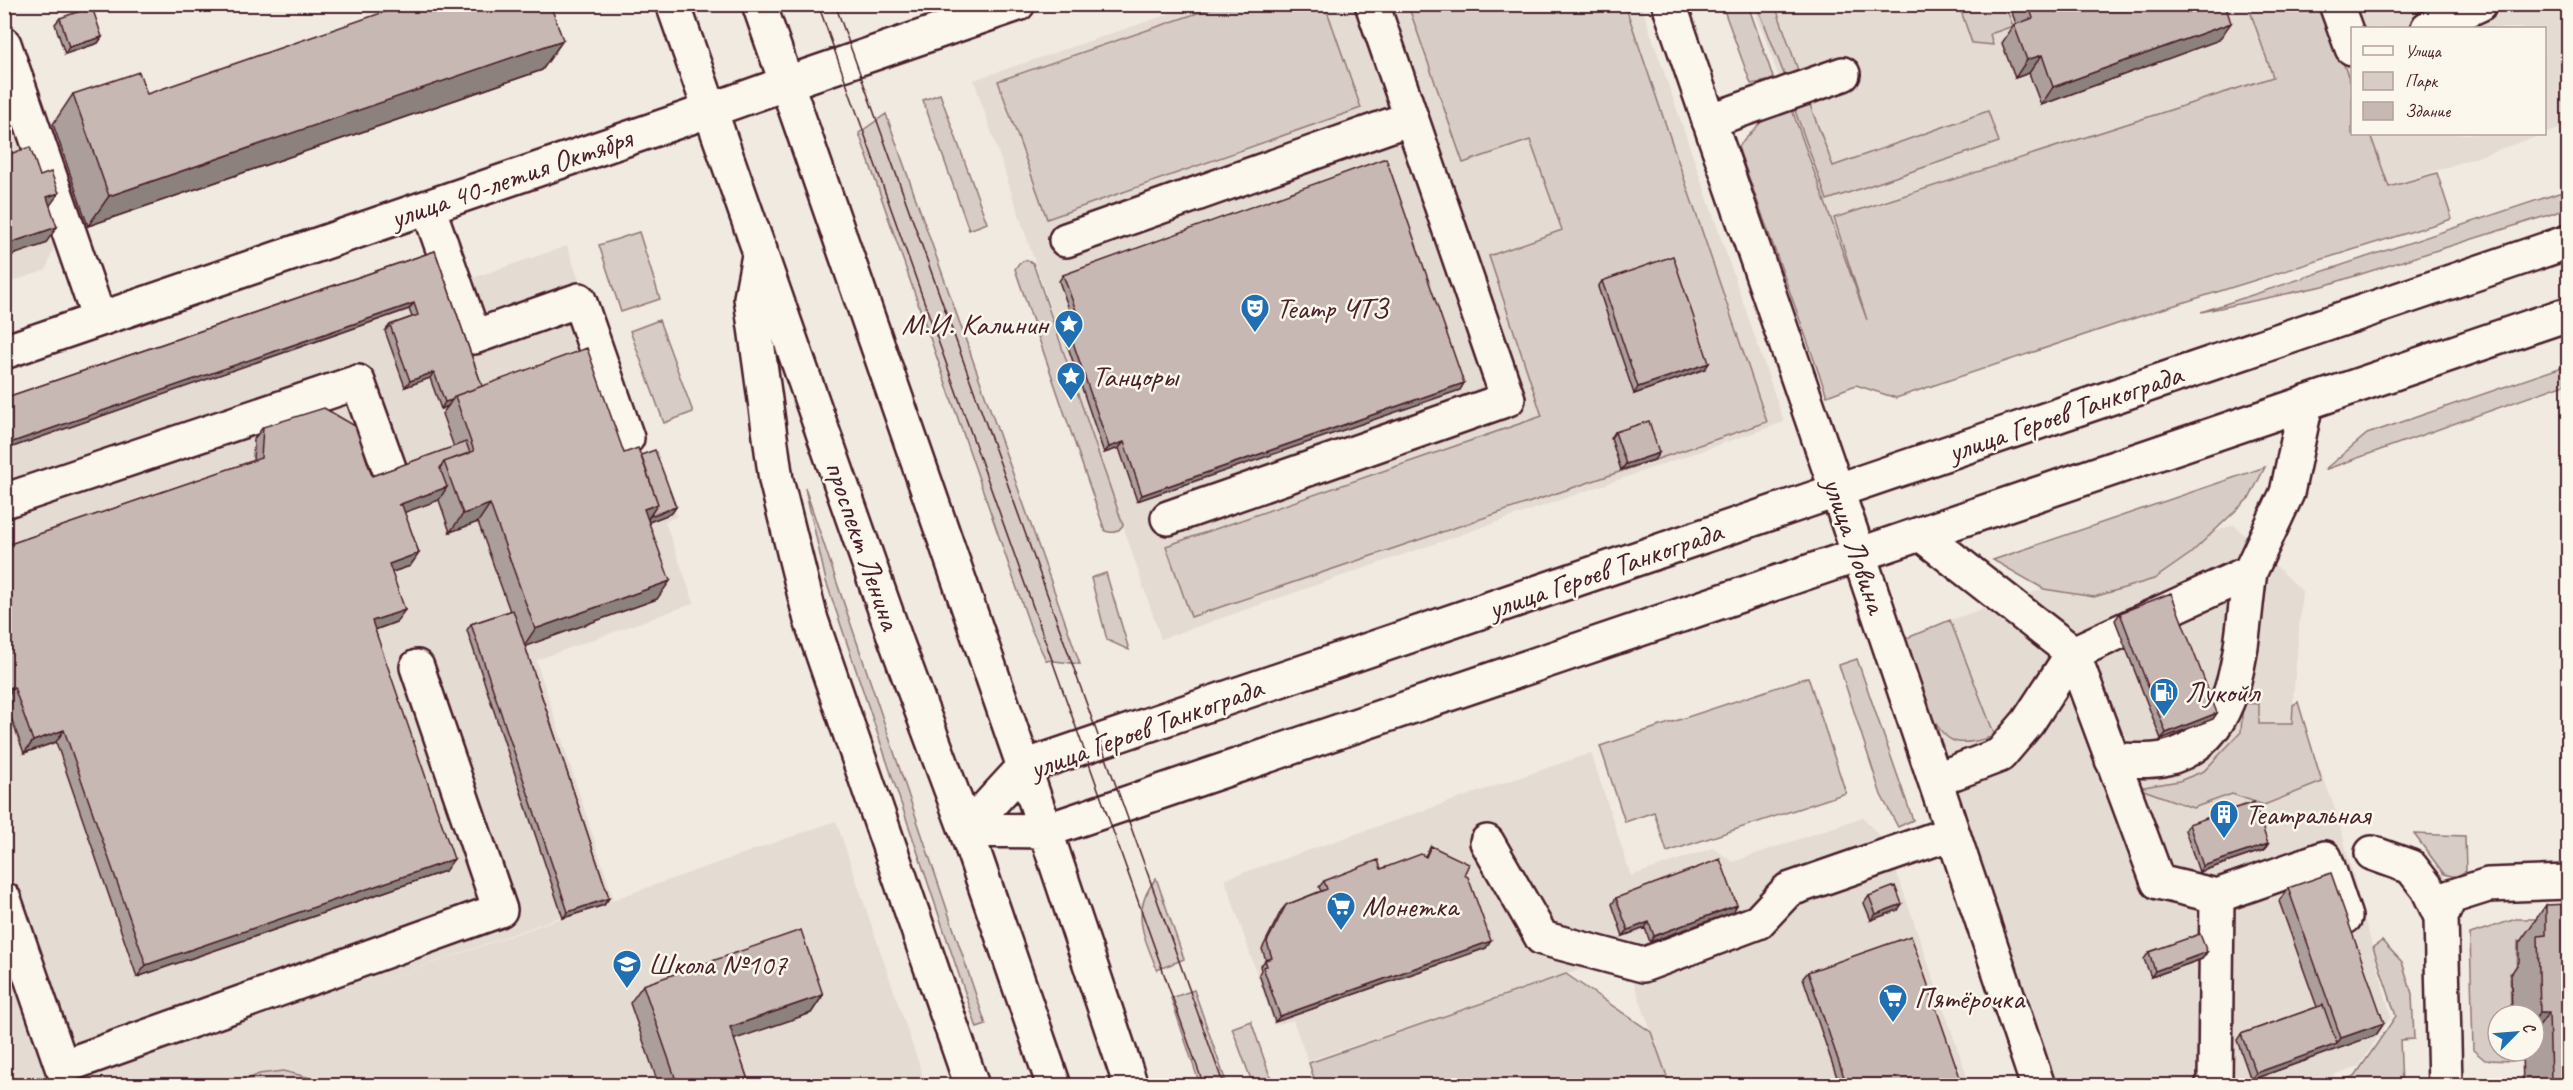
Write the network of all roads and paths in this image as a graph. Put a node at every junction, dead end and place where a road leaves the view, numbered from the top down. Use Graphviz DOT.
graph roads {
  1 [pos="673,4"];
  2 [pos="759,4"];
  3 [pos="1018,4"];
  4 [pos="1372,4"];
  5 [pos="1669,4"];
  6 [pos="2336,4"];
  7 [pos="2480,4"];
  8 [pos="2430,27"];
  9 [pos="4,44"];
  10 [pos="2351,45"];
  11 [pos="1844,74"];
  12 [pos="787,84"];
  13 [pos="711,110"];
  14 [pos="1411,118"];
  15 [pos="1708,121"];
  16 [pos="428,207"];
  17 [pos="1066,240"];
  18 [pos="2568,242"];
  19 [pos="760,250"];
  20 [pos="2568,314"];
  21 [pos="99,319"];
  22 [pos="4,352"];
  23 [pos="2306,403"];
  24 [pos="627,438"];
  25 [pos="388,468"];
  26 [pos="1837,491"];
  27 [pos="4,501"];
  28 [pos="1168,518"];
  29 [pos="1921,534"];
  30 [pos="1858,555"];
  31 [pos="2250,572"];
  32 [pos="2073,653"];
  33 [pos="417,667"];
  34 [pos="2112,760"];
  35 [pos="1024,767"];
  36 [pos="1935,780"];
  37 [pos="966,830"];
  38 [pos="1045,831"];
  39 [pos="1952,833"];
  40 [pos="1487,842"];
  41 [pos="2372,853"];
  42 [pos="2568,882"];
  43 [pos="2217,896"];
  44 [pos="4,899"];
  45 [pos="2441,917"];
  46 [pos="2356,948"];
  47 [pos="972,1086"];
  48 [pos="1054,1086"];
  49 [pos="1131,1086"];
  50 [pos="2038,1086"];
  51 [pos="2212,1086"];
  52 [pos="2445,1086"];
  1 -- 13 [label="main road, проспект Ленина"];
  2 -- 12 [label="main road"];
  3 -- 12 [label="main road, улица 40-летия Октября"];
  4 -- 14 [label="main road"];
  5 -- 15 [label="main road, улица Ловина"];
  6 -- 10 [label="main road"];
  7 -- 8 [label="main road"];
  9 -- 21 [label="main road"];
  11 -- 15 [label="main road"];
  12 -- 13 [label="main road, улица 40-летия Октября"];
  12 -- 35 [label="main road"];
  13 -- 16 [label="main road, улица 40-летия Октября"];
  13 -- 19 [label="main road, проспект Ленина"];
  14 -- 17 [label="main road"];
  14 -- 28 [label="main road"];
  15 -- 26 [label="main road, улица Ловина"];
  16 -- 21 [label="main road, улица 40-летия Октября"];
  16 -- 24 [label="main road"];
  18 -- 26 [label="main road, улица Героев Танкограда"];
  19 -- 37 [label="main road, проспект Ленина"];
  19 -- 47 [label="main road"];
  20 -- 23 [label="main road, улица Героев Танкограда"];
  21 -- 22 [label="main road, улица 40-летия Октября"];
  23 -- 29 [label="main road, улица Героев Танкограда"];
  23 -- 31 [label="main road"];
  25 -- 27 [label="main road"];
  26 -- 30 [label="main road, улица Ловина"];
  26 -- 35 [label="main road, улица Героев Танкограда"];
  29 -- 30 [label="main road, улица Героев Танкограда"];
  29 -- 32 [label="main road"];
  30 -- 36 [label="main road, улица Ловина"];
  30 -- 38 [label="main road, улица Героев Танкограда"];
  31 -- 32 [label="main road"];
  31 -- 34 [label="main road"];
  32 -- 34 [label="main road"];
  32 -- 36 [label="main road"];
  33 -- 44 [label="main road"];
  34 -- 43 [label="main road"];
  35 -- 37 [label="main road, улица Героев Танкограда"];
  35 -- 38 [label="main road"];
  36 -- 39 [label="main road, улица Ловина"];
  37 -- 38 [label="main road, улица Героев Танкограда"];
  37 -- 48 [label="main road, проспект Ленина"];
  38 -- 49 [label="main road"];
  39 -- 40 [label="main road"];
  39 -- 50 [label="main road, улица Ловина"];
  41 -- 45 [label="main road"];
  42 -- 45 [label="main road"];
  43 -- 46 [label="main road"];
  43 -- 51 [label="main road"];
  45 -- 52 [label="main road"];
}
